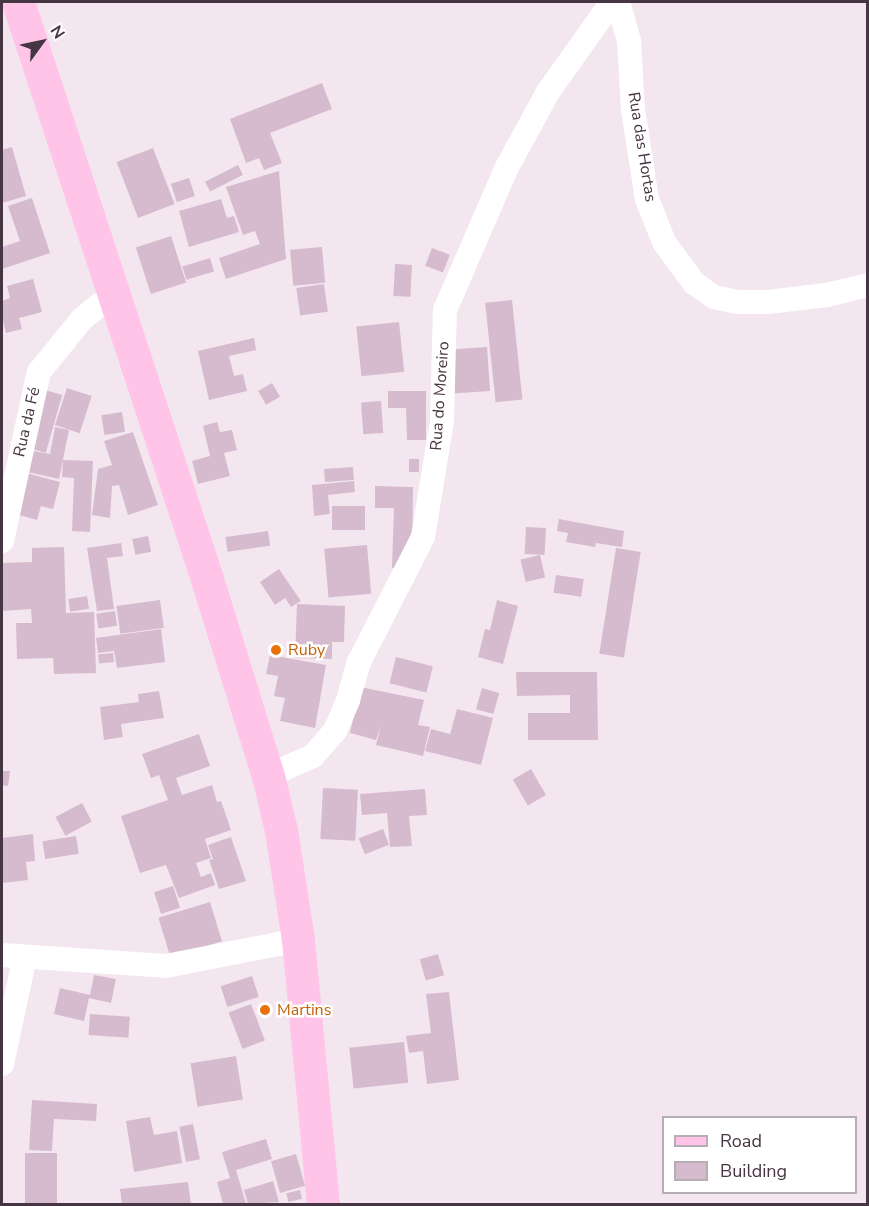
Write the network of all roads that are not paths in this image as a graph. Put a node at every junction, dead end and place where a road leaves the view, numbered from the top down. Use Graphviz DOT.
graph roads {
  1 [pos="18,2"];
  2 [pos="612,2"];
  3 [pos="618,2"];
  4 [pos="867,285"];
  5 [pos="114,300"];
  6 [pos="2,541"];
  7 [pos="268,776"];
  8 [pos="298,940"];
  9 [pos="2,956"];
  10 [pos="25,957"];
  11 [pos="2,1064"];
  12 [pos="323,1204"];
  1 -- 5 [label="main road"];
  2 -- 7 [label="street, Rua do Moreiro"];
  3 -- 4 [label="street, Rua das Hortas"];
  5 -- 6 [label="street, Rua da Fé"];
  5 -- 7 [label="main road"];
  7 -- 8 [label="main road"];
  8 -- 10 [label="street"];
  8 -- 12 [label="main road"];
  9 -- 10 [label="street"];
  10 -- 11 [label="street"];
}
